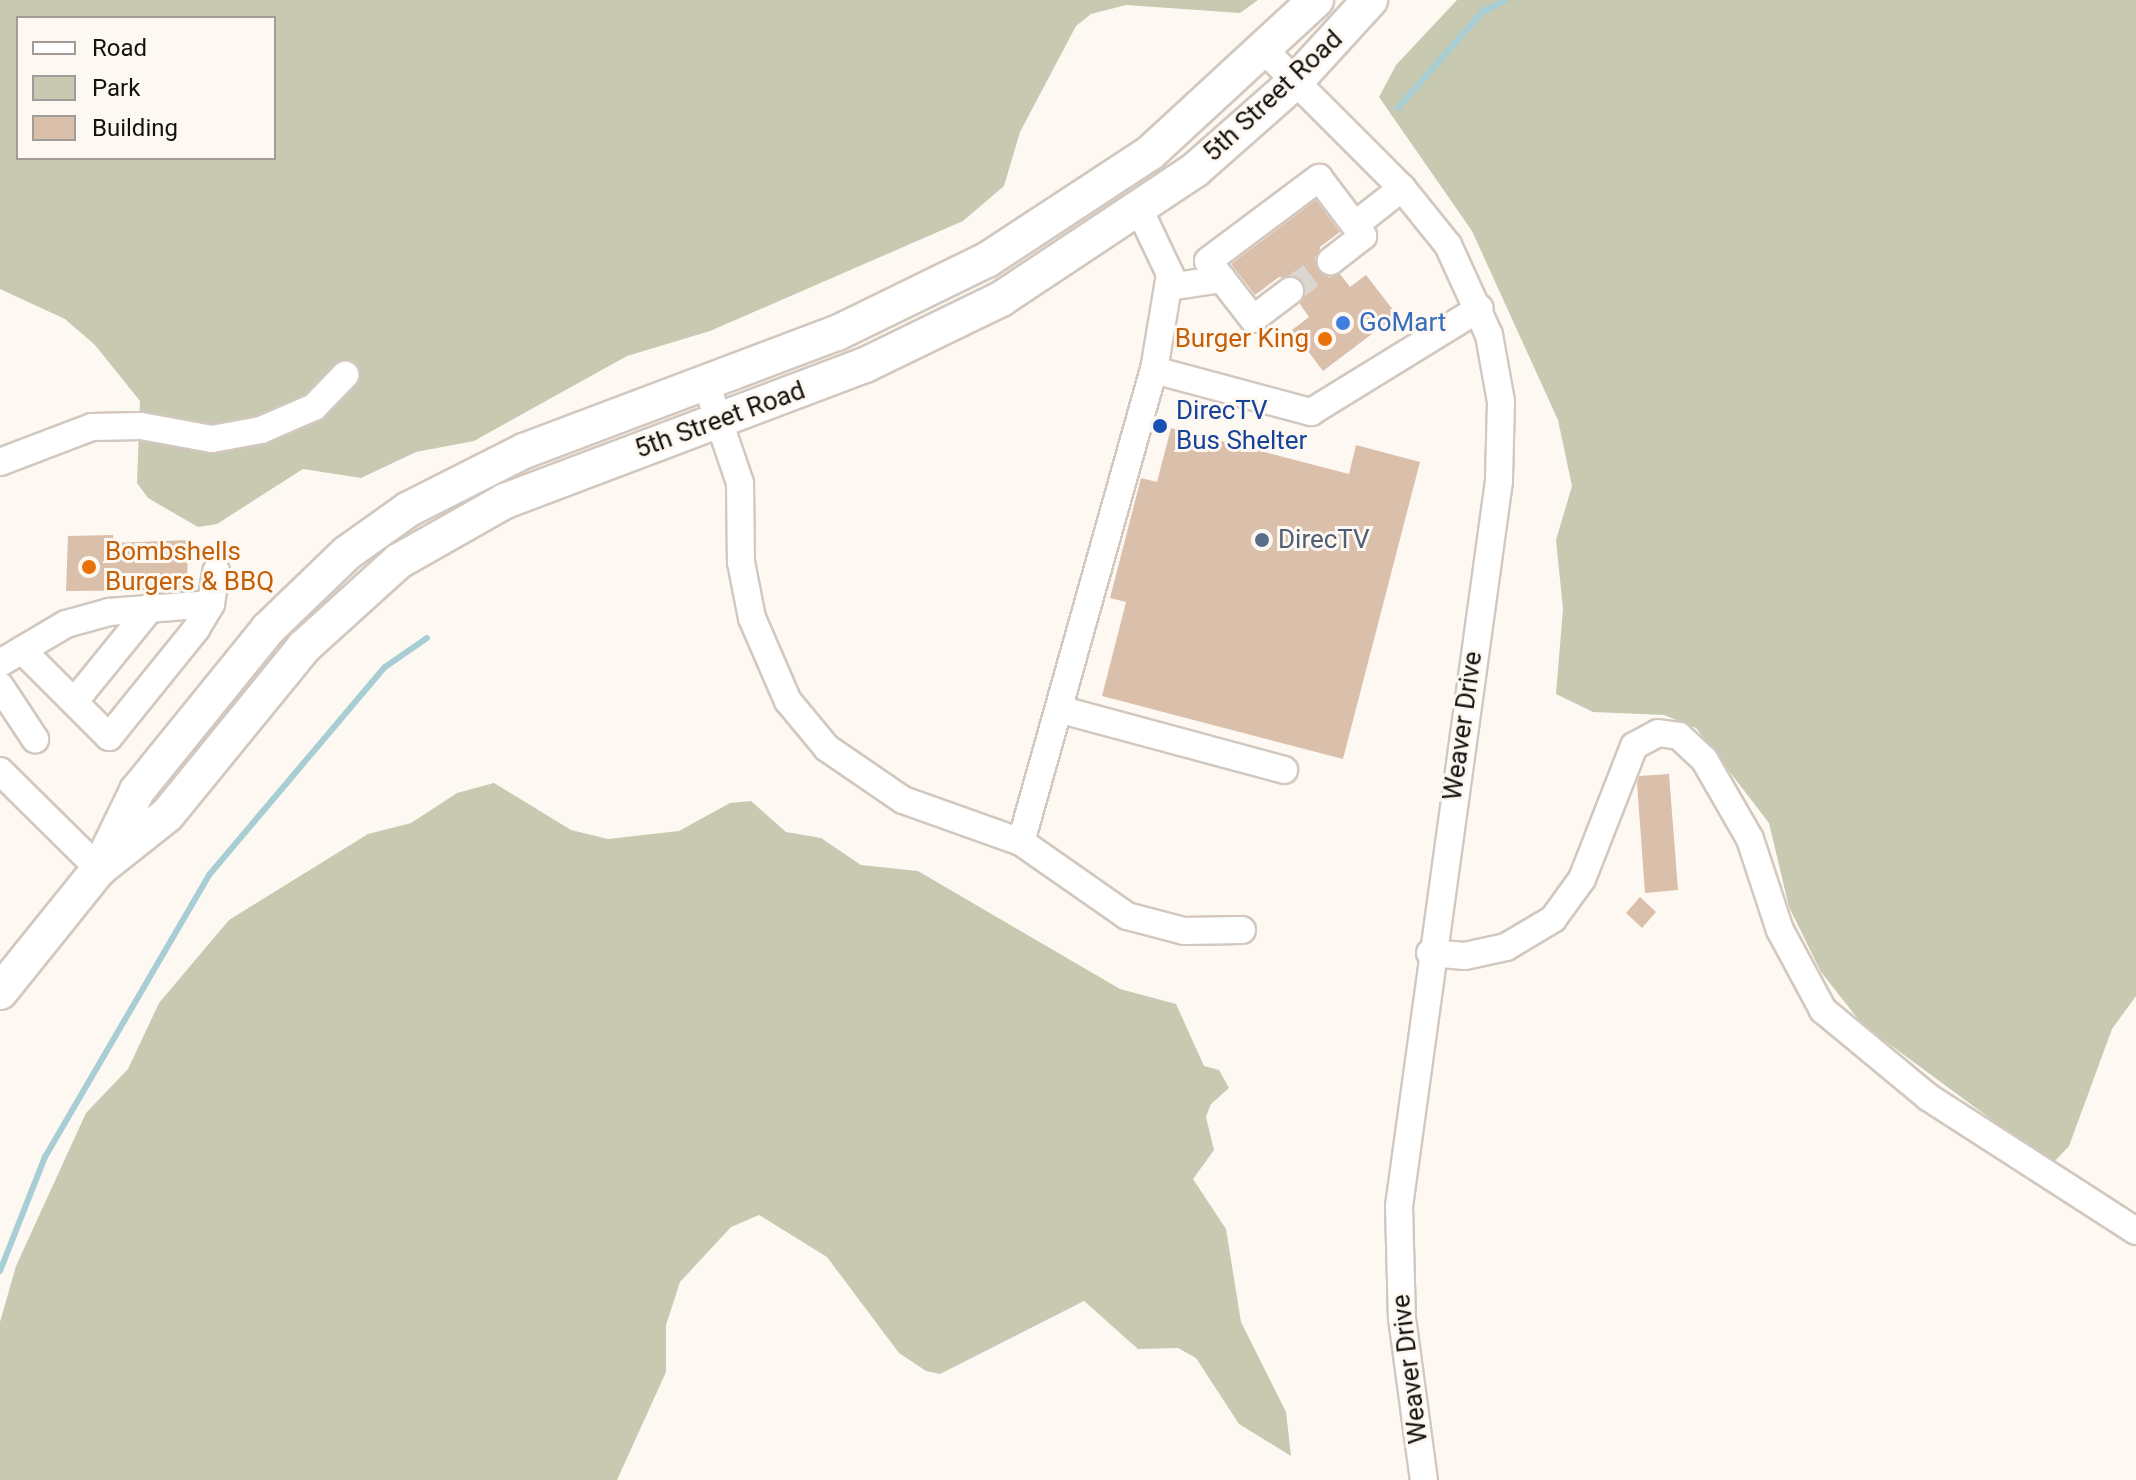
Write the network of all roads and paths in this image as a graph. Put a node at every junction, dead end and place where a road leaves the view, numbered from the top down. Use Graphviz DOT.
graph roads {
  1 [pos="1316,0"];
  2 [pos="1370,0"];
  3 [pos="1266,52"];
  4 [pos="1296,81"];
  5 [pos="1402,188"];
  6 [pos="1140,211"];
  7 [pos="1355,225"];
  8 [pos="1331,261"];
  9 [pos="1222,279"];
  10 [pos="1169,287"];
  11 [pos="1290,291"];
  12 [pos="1480,308"];
  13 [pos="1154,370"];
  14 [pos="345,375"];
  15 [pos="706,383"];
  16 [pos="720,420"];
  17 [pos="0,462"];
  18 [pos="216,571"];
  19 [pos="211,604"];
  20 [pos="152,606"];
  21 [pos="11,657"];
  22 [pos="0,686"];
  23 [pos="74,702"];
  24 [pos="1062,710"];
  25 [pos="35,739"];
  26 [pos="1284,770"];
  27 [pos="0,771"];
  28 [pos="1021,842"];
  29 [pos="99,869"];
  30 [pos="1242,930"];
  31 [pos="1430,953"];
  32 [pos="0,992"];
  33 [pos="2136,1231"];
  34 [pos="1424,1480"];
  1 -- 3 [label="main road, 5th Street Road"];
  2 -- 4 [label="main road, 5th Street Road"];
  3 -- 4 [label="street, Weaver Drive"];
  3 -- 15 [label="main road, 5th Street Road"];
  4 -- 5 [label="street, Weaver Drive"];
  4 -- 6 [label="main road, 5th Street Road"];
  5 -- 7 [label="street"];
  5 -- 12 [label="street, Weaver Drive"];
  6 -- 10 [label="street"];
  6 -- 16 [label="main road, 5th Street Road"];
  7 -- 8 [label="street"];
  7 -- 9 [label="street"];
  9 -- 10 [label="street"];
  9 -- 11 [label="street"];
  10 -- 13 [label="street"];
  12 -- 13 [label="street"];
  12 -- 31 [label="street, Weaver Drive"];
  13 -- 24 [label="street"];
  14 -- 17 [label="street"];
  15 -- 16 [label="street"];
  15 -- 29 [label="main road, 5th Street Road"];
  16 -- 28 [label="street"];
  16 -- 29 [label="main road, 5th Street Road"];
  18 -- 19 [label="street"];
  19 -- 20 [label="street"];
  19 -- 23 [label="street"];
  20 -- 21 [label="street"];
  20 -- 23 [label="street"];
  21 -- 23 [label="street"];
  22 -- 25 [label="street"];
  24 -- 26 [label="street"];
  24 -- 28 [label="street"];
  27 -- 29 [label="street"];
  28 -- 30 [label="street"];
  29 -- 32 [label="main road, 5th Street Road"];
  31 -- 33 [label="street"];
  31 -- 34 [label="street, Weaver Drive"];
}
